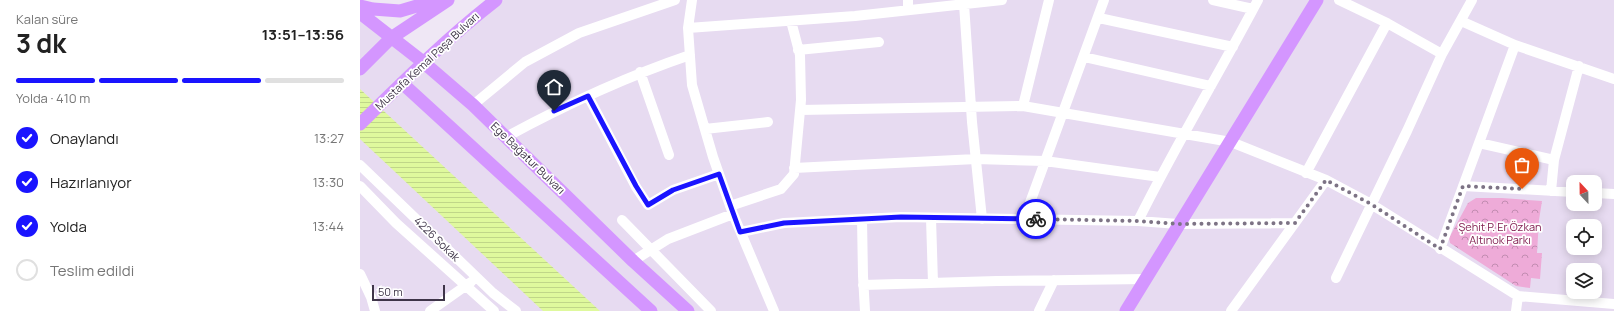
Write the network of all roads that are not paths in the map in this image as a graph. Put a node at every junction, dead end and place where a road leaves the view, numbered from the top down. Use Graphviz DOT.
graph roads {
  1 [pos="437,0"];
  2 [pos="448,0"];
  3 [pos="496,0"];
  4 [pos="675,0"];
  5 [pos="692,0"];
  6 [pos="1002,0"];
  7 [pos="1050,0"];
  8 [pos="1104,0"];
  9 [pos="1212,0"];
  10 [pos="1258,0"];
  11 [pos="1317,0"];
  12 [pos="1339,0"];
  13 [pos="1472,0"];
  14 [pos="964,4"];
  15 [pos="908,5"];
  16 [pos="360,6"];
  17 [pos="1253,10"];
  18 [pos="360,13"];
  19 [pos="1099,18"];
  20 [pos="791,21"];
  21 [pos="1461,21"];
  22 [pos="1387,23"];
  23 [pos="688,28"];
  24 [pos="392,38"];
  25 [pos="879,42"];
  26 [pos="1515,46"];
  27 [pos="1233,48"];
  28 [pos="798,50"];
  29 [pos="1442,54"];
  30 [pos="690,55"];
  31 [pos="1084,57"];
  32 [pos="423,62"];
  33 [pos="363,65"];
  34 [pos="1579,66"];
  35 [pos="640,72"];
  36 [pos="1614,79"];
  37 [pos="402,83"];
  38 [pos="1211,86"];
  39 [pos="588,96"];
  40 [pos="473,105"];
  41 [pos="1023,106"];
  42 [pos="970,107"];
  43 [pos="800,110"];
  44 [pos="1063,112"];
  45 [pos="768,122"];
  46 [pos="360,124"];
  47 [pos="705,129"];
  48 [pos="1184,135"];
  49 [pos="506,137"];
  50 [pos="1231,142"];
  51 [pos="1479,142"];
  52 [pos="670,155"];
  53 [pos="976,159"];
  54 [pos="1554,160"];
  55 [pos="1045,161"];
  56 [pos="360,165"];
  57 [pos="794,168"];
  58 [pos="1306,173"];
  59 [pos="719,174"];
  60 [pos="1160,176"];
  61 [pos="1326,180"];
  62 [pos="360,186"];
  63 [pos="1463,186"];
  64 [pos="1551,191"];
  65 [pos="1566,192"];
  66 [pos="1602,193"];
  67 [pos="1614,194"];
  68 [pos="1371,204"];
  69 [pos="731,210"];
  70 [pos="931,218"];
  71 [pos="862,219"];
  72 [pos="982,219"];
  73 [pos="1024,219"];
  74 [pos="622,220"];
  75 [pos="1138,221"];
  76 [pos="1295,223"];
  77 [pos="1178,224"];
  78 [pos="740,232"];
  79 [pos="1440,249"];
  80 [pos="650,250"];
  81 [pos="633,261"];
  82 [pos="360,274"];
  83 [pos="477,278"];
  84 [pos="1336,278"];
  85 [pos="1146,279"];
  86 [pos="1054,280"];
  87 [pos="933,283"];
  88 [pos="465,286"];
  89 [pos="863,286"];
  90 [pos="493,293"];
  91 [pos="1518,296"];
  92 [pos="1614,304"];
  93 [pos="1590,307"];
  94 [pos="436,309"];
  95 [pos="375,311"];
  96 [pos="494,311"];
  97 [pos="498,311"];
  98 [pos="516,311"];
  99 [pos="651,311"];
  100 [pos="688,311"];
  101 [pos="711,311"];
  102 [pos="774,311"];
  103 [pos="865,311"];
  104 [pos="1039,311"];
  105 [pos="1126,311"];
  106 [pos="1231,311"];
  107 [pos="1516,311"];
  1 -- 16 [label="main road"];
  2 -- 24 [label="main road"];
  3 -- 32 [label="main road, Mustafa Kemal Paşa Bulvarı"];
  4 -- 40 [label="street"];
  5 -- 23 [label="street"];
  6 -- 14 [label="street"];
  7 -- 41 [label="street"];
  8 -- 19 [label="street"];
  9 -- 17 [label="street"];
  10 -- 17 [label="street"];
  11 -- 50 [label="main road"];
  12 -- 22 [label="street"];
  13 -- 21 [label="street"];
  14 -- 15 [label="street"];
  14 -- 42 [label="street"];
  15 -- 20 [label="street"];
  17 -- 27 [label="street"];
  18 -- 24 [label="main road, Ege Bağatur Bulvarı"];
  19 -- 27 [label="street"];
  19 -- 31 [label="street"];
  20 -- 23 [label="street"];
  20 -- 28 [label="street"];
  21 -- 26 [label="street"];
  21 -- 29 [label="street"];
  22 -- 29 [label="street"];
  22 -- 58 [label="street"];
  23 -- 30 [label="street"];
  24 -- 32 [label="main road, Ege Bağatur Bulvarı"];
  24 -- 33 [label="main road"];
  25 -- 28 [label="street"];
  26 -- 34 [label="street"];
  26 -- 51 [label="street"];
  27 -- 38 [label="street"];
  28 -- 43 [label="street"];
  29 -- 68 [label="street"];
  30 -- 35 [label="street"];
  30 -- 47 [label="street"];
  31 -- 38 [label="street"];
  31 -- 44 [label="street"];
  32 -- 37 [label="main road, Mustafa Kemal Paşa Bulvarı"];
  32 -- 40 [label="main road, Ege Bağatur Bulvarı"];
  34 -- 36 [label="street"];
  34 -- 54 [label="street"];
  35 -- 39 [label="street"];
  35 -- 52 [label="street"];
  37 -- 46 [label="main road, Mustafa Kemal Paşa Bulvarı"];
  37 -- 99 [label="main road"];
  38 -- 48 [label="street"];
  39 -- 49 [label="street"];
  39 -- 59 [label="street"];
  40 -- 49 [label="main road, Ege Bağatur Bulvarı"];
  41 -- 42 [label="street"];
  41 -- 44 [label="street"];
  42 -- 43 [label="street"];
  42 -- 53 [label="street"];
  43 -- 57 [label="street"];
  44 -- 48 [label="street"];
  44 -- 55 [label="street"];
  45 -- 47 [label="street"];
  47 -- 59 [label="street"];
  48 -- 50 [label="street"];
  48 -- 60 [label="street"];
  49 -- 81 [label="main road, Ege Bağatur Bulvarı"];
  50 -- 58 [label="street"];
  50 -- 77 [label="main road"];
  51 -- 54 [label="street"];
  51 -- 63 [label="street"];
  53 -- 55 [label="street"];
  53 -- 57 [label="street"];
  53 -- 72 [label="street"];
  54 -- 64 [label="street"];
  55 -- 60 [label="street"];
  55 -- 73 [label="street"];
  56 -- 83 [label="street, 4226 Sokak"];
  57 -- 69 [label="street"];
  58 -- 61 [label="street"];
  59 -- 69 [label="street"];
  60 -- 75 [label="street"];
  61 -- 68 [label="street"];
  61 -- 76 [label="street"];
  62 -- 88 [label="street"];
  63 -- 64 [label="street"];
  63 -- 79 [label="street"];
  64 -- 65 [label="street"];
  66 -- 67 [label="street"];
  68 -- 79 [label="street"];
  68 -- 84 [label="street"];
  69 -- 78 [label="street"];
  69 -- 80 [label="street"];
  70 -- 71 [label="street"];
  70 -- 72 [label="street"];
  70 -- 87 [label="street"];
  71 -- 78 [label="street"];
  71 -- 89 [label="street"];
  72 -- 73 [label="street"];
  73 -- 75 [label="street"];
  74 -- 80 [label="street"];
  75 -- 77 [label="street"];
  76 -- 77 [label="street"];
  76 -- 106 [label="street"];
  77 -- 85 [label="main road"];
  78 -- 102 [label="street"];
  79 -- 91 [label="street"];
  80 -- 81 [label="street"];
  80 -- 101 [label="street"];
  81 -- 100 [label="main road, Ege Bağatur Bulvarı"];
  82 -- 95 [label="street"];
  83 -- 88 [label="street"];
  83 -- 90 [label="street, 4226 Sokak"];
  85 -- 86 [label="street"];
  85 -- 105 [label="main road"];
  86 -- 87 [label="street"];
  86 -- 104 [label="street"];
  87 -- 89 [label="street"];
  88 -- 94 [label="street"];
  88 -- 96 [label="street"];
  89 -- 103 [label="street"];
  90 -- 97 [label="street"];
  90 -- 98 [label="street, 4226 Sokak"];
  91 -- 93 [label="street"];
  91 -- 107 [label="street"];
  92 -- 93 [label="street"];
}
